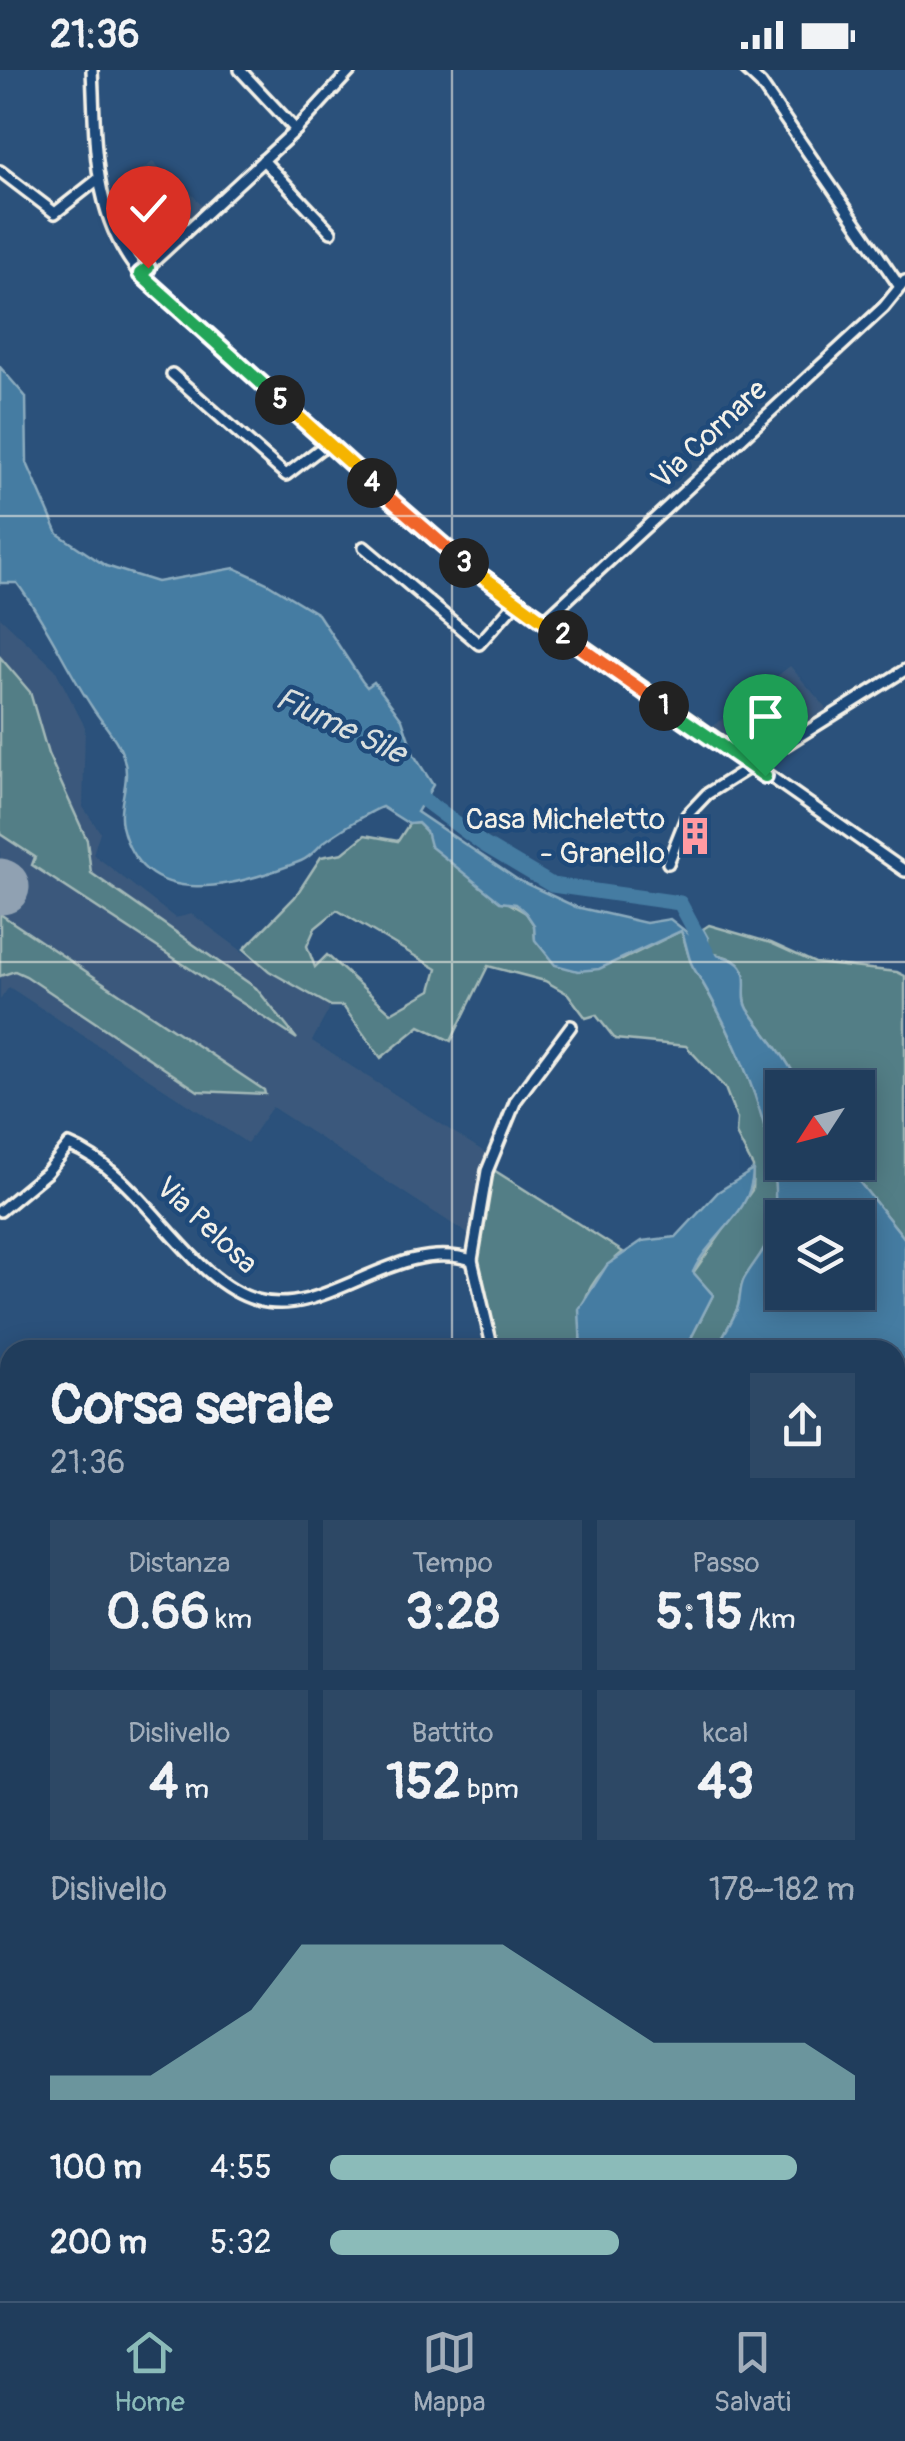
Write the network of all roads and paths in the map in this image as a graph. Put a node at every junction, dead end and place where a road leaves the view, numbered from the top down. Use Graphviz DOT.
graph roads {
  1 [pos="92,70"];
  2 [pos="240,70"];
  3 [pos="350,70"];
  4 [pos="746,70"];
  5 [pos="296,130"];
  6 [pos="264,160"];
  7 [pos="0,171"];
  8 [pos="98,180"];
  9 [pos="331,232"];
  10 [pos="140,274"];
  11 [pos="902,284"];
  12 [pos="172,374"];
  13 [pos="328,443"];
  14 [pos="364,547"];
  15 [pos="516,602"];
  16 [pos="544,621"];
  17 [pos="479,644"];
  18 [pos="489,655"];
  19 [pos="905,670"];
  20 [pos="750,766"];
  21 [pos="668,863"];
  22 [pos="905,871"];
  23 [pos="570,1026"];
  24 [pos="0,1211"];
  25 [pos="472,1260"];
  26 [pos="490,1340"];
  1 -- 8 [label="street"];
  2 -- 5 [label="street"];
  3 -- 5 [label="street"];
  4 -- 11 [label="street"];
  5 -- 6 [label="street"];
  6 -- 9 [label="street"];
  6 -- 10 [label="street"];
  7 -- 8 [label="street"];
  8 -- 10 [label="street"];
  10 -- 13 [label="street"];
  11 -- 16 [label="street, Via Cornare"];
  12 -- 13 [label="street"];
  13 -- 15 [label="street"];
  14 -- 17 [label="street"];
  15 -- 16 [label="street"];
  15 -- 17 [label="street"];
  16 -- 20 [label="street"];
  17 -- 18 [label="street"];
  19 -- 20 [label="street"];
  20 -- 21 [label="street"];
  20 -- 22 [label="street"];
  23 -- 25 [label="street"];
  24 -- 25 [label="street, Via Pelosa"];
  25 -- 26 [label="street"];
}
